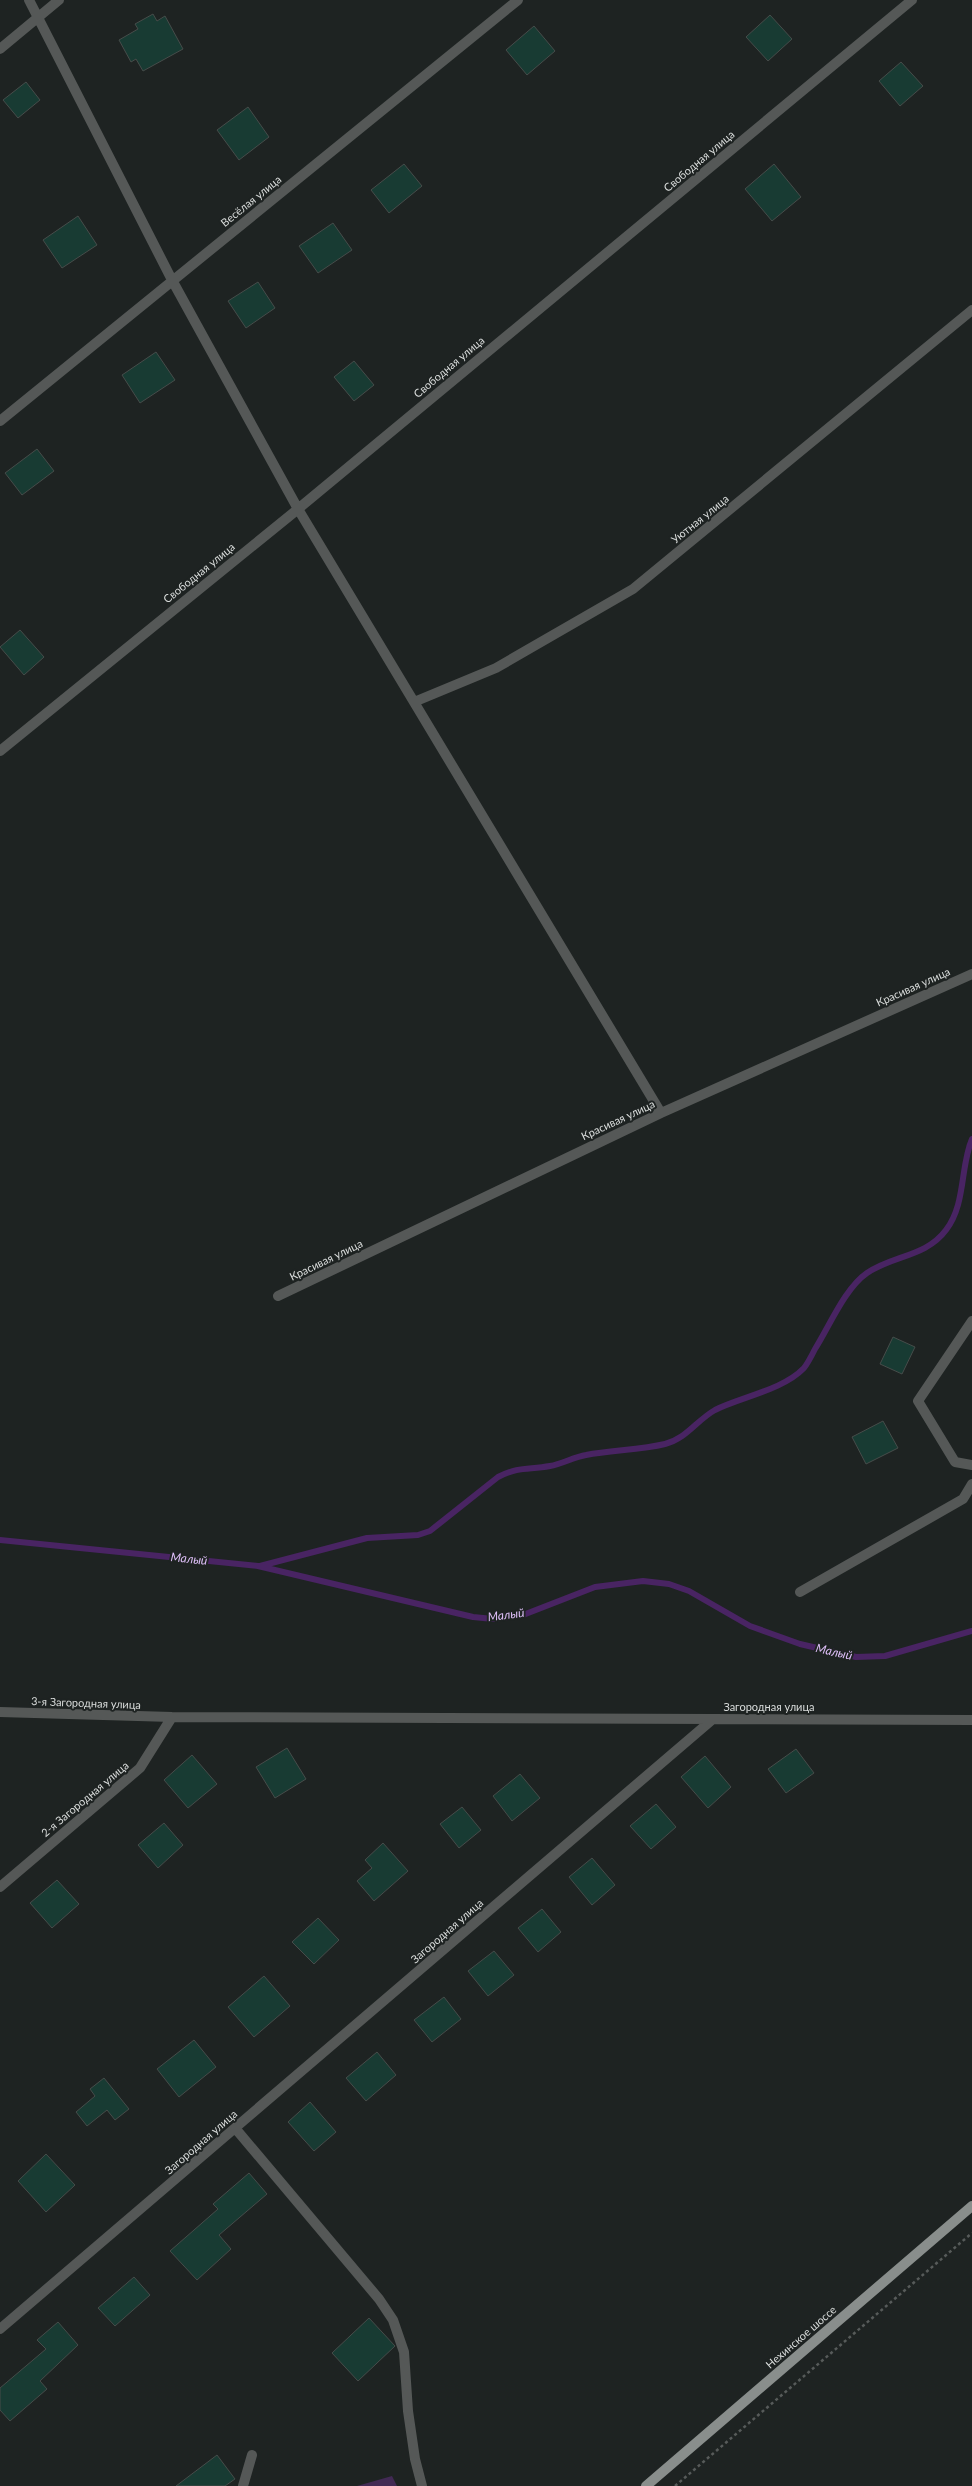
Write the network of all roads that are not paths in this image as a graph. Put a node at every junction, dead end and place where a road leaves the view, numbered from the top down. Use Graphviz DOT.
graph roads {
  1 [pos="29,0"];
  2 [pos="59,0"];
  3 [pos="518,0"];
  4 [pos="912,0"];
  5 [pos="38,17"];
  6 [pos="0,49"];
  7 [pos="172,280"];
  8 [pos="972,310"];
  9 [pos="0,421"];
  10 [pos="298,509"];
  11 [pos="414,702"];
  12 [pos="0,751"];
  13 [pos="972,974"];
  14 [pos="661,1113"];
  15 [pos="278,1296"];
  16 [pos="972,1321"];
  17 [pos="972,1465"];
  18 [pos="972,1484"];
  19 [pos="800,1592"];
  20 [pos="0,1712"];
  21 [pos="172,1717"];
  22 [pos="713,1719"];
  23 [pos="972,1720"];
  24 [pos="0,1887"];
  25 [pos="236,2128"];
  26 [pos="972,2206"];
  27 [pos="0,2330"];
  28 [pos="252,2455"];
  29 [pos="242,2486"];
  30 [pos="422,2486"];
  31 [pos="646,2486"];
  1 -- 5 [label="street"];
  2 -- 5 [label="street"];
  3 -- 7 [label="street, Весёлая улица"];
  4 -- 10 [label="street, Свободная улица"];
  5 -- 6 [label="street"];
  5 -- 7 [label="street"];
  7 -- 9 [label="street, Весёлая улица"];
  7 -- 10 [label="street"];
  8 -- 11 [label="street, Уютная улица"];
  10 -- 11 [label="street"];
  10 -- 12 [label="street, Свободная улица"];
  11 -- 14 [label="street"];
  13 -- 14 [label="street, Красивая улица"];
  14 -- 15 [label="street, Красивая улица"];
  16 -- 17 [label="street"];
  18 -- 19 [label="street"];
  20 -- 21 [label="street, 3-я Загородная улица"];
  21 -- 22 [label="street, 3-я Загородная улица"];
  21 -- 24 [label="street, 2-я Загородная улица"];
  22 -- 23 [label="street, Загородная улица"];
  22 -- 25 [label="street, Загородная улица"];
  25 -- 27 [label="street, Загородная улица"];
  25 -- 30 [label="street"];
  26 -- 31 [label="main road, Нехинское шоссе"];
  28 -- 29 [label="street"];
}
